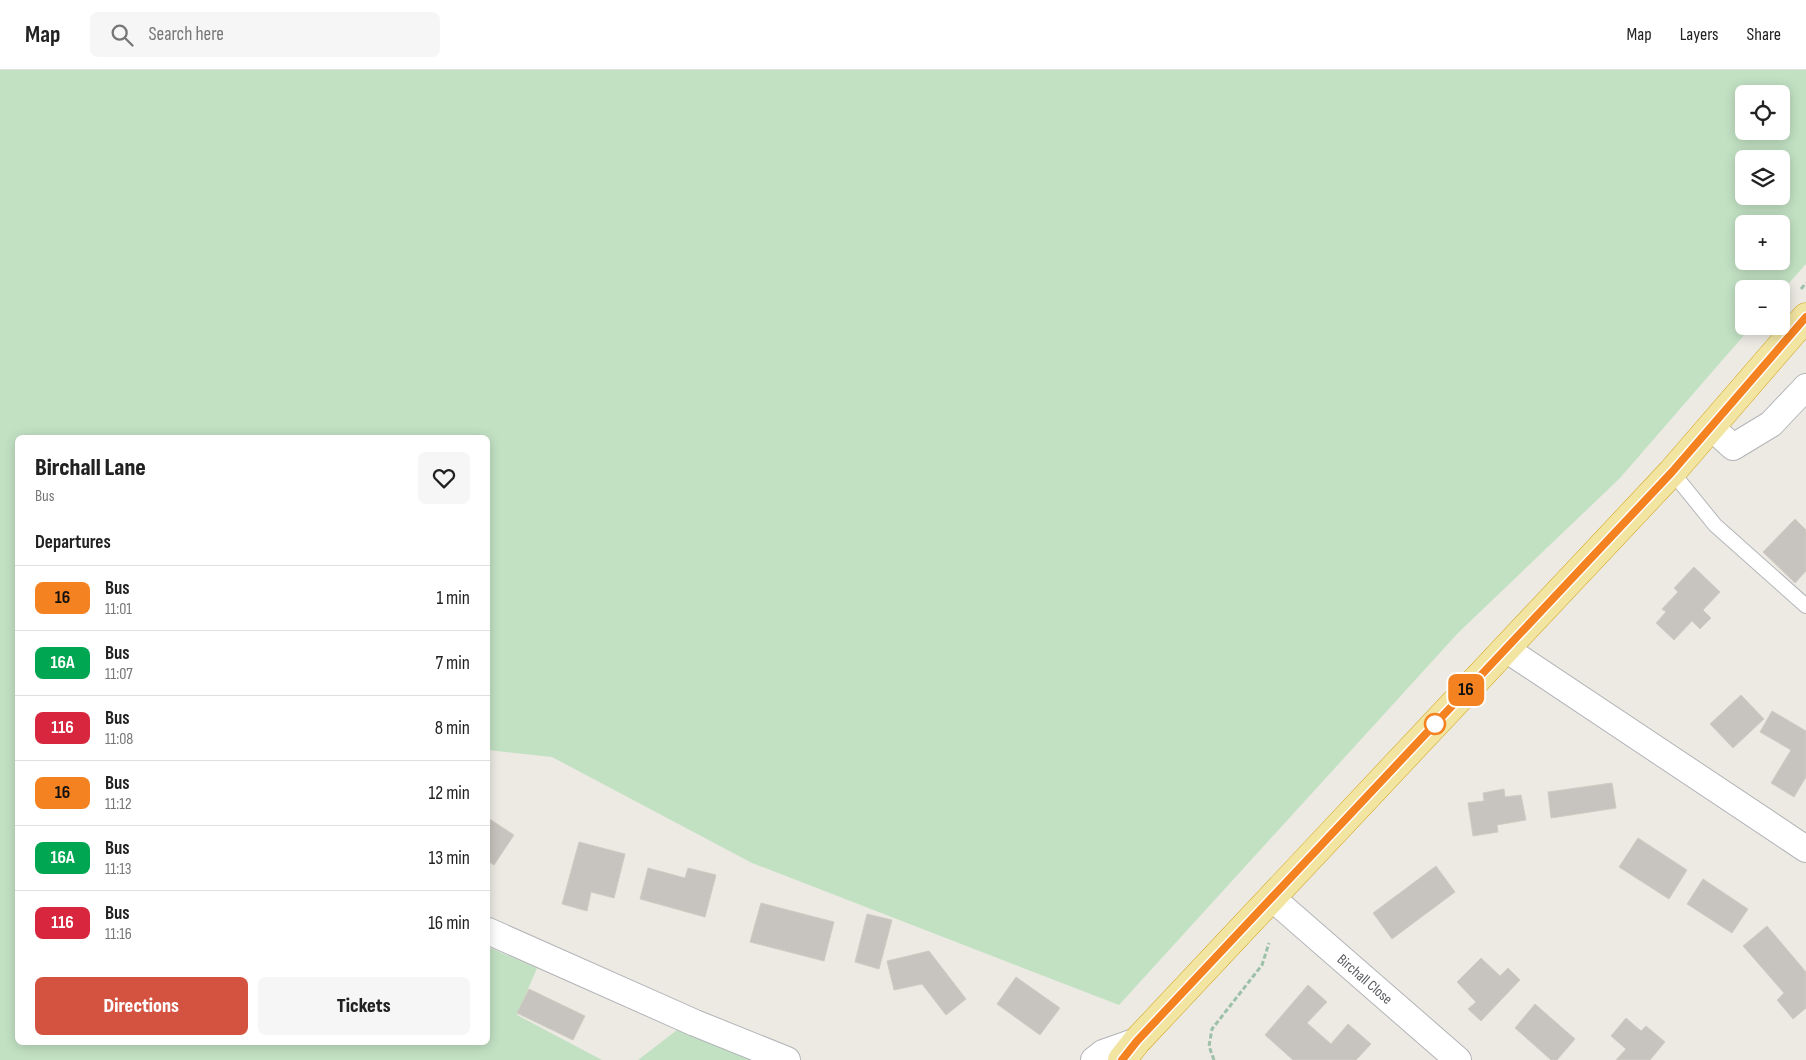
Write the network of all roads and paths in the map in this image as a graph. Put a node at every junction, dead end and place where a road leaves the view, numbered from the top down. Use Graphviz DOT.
graph roads {
  1 [pos="1806,317"];
  2 [pos="1806,387"];
  3 [pos="1711,427"];
  4 [pos="1672,472"];
  5 [pos="1806,606"];
  6 [pos="1506,649"];
  7 [pos="1806,849"];
  8 [pos="1272,898"];
  9 [pos="490,932"];
  10 [pos="1269,942"];
  11 [pos="1130,1050"];
  12 [pos="787,1060"];
  13 [pos="1094,1060"];
  14 [pos="1214,1060"];
  15 [pos="1458,1060"];
  1 -- 3 [label="highway"];
  2 -- 3 [label="street"];
  3 -- 4 [label="highway"];
  4 -- 5 [label="lane"];
  4 -- 6 [label="highway"];
  6 -- 7 [label="street"];
  6 -- 8 [label="highway"];
  8 -- 11 [label="highway"];
  8 -- 15 [label="street, Birchall Close"];
  9 -- 12 [label="street"];
  10 -- 14 [label="path"];
  11 -- 13 [label="street"];
}
